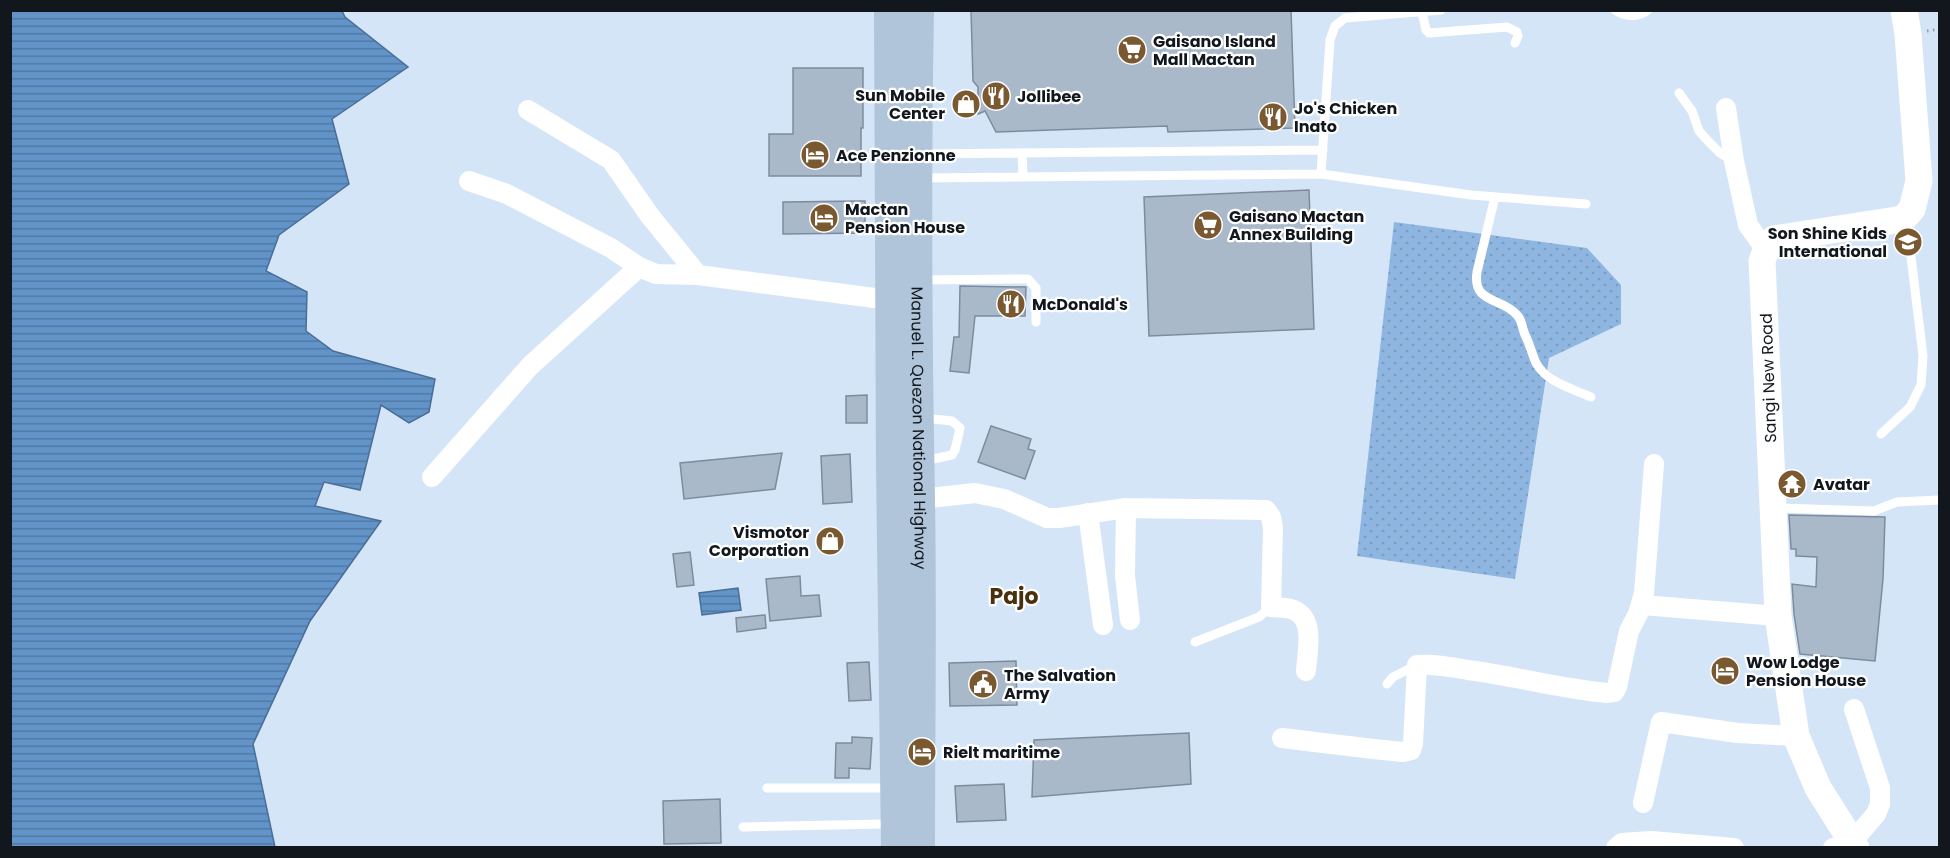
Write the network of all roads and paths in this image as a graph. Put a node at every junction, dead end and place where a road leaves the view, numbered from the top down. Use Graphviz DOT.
graph roads {
  1 [pos="889,10"];
  2 [pos="919,10"];
  3 [pos="1441,10"];
  4 [pos="1614,10"];
  5 [pos="1648,10"];
  6 [pos="1904,10"];
  7 [pos="1422,12"];
  8 [pos="1515,43"];
  9 [pos="1679,93"];
  10 [pos="1726,108"];
  11 [pos="528,110"];
  12 [pos="1323,150"];
  13 [pos="1022,153"];
  14 [pos="1734,161"];
  15 [pos="916,166"];
  16 [pos="1321,174"];
  17 [pos="1023,176"];
  18 [pos="469,181"];
  19 [pos="1495,197"];
  20 [pos="1586,204"];
  21 [pos="1903,219"];
  22 [pos="1766,250"];
  23 [pos="639,267"];
  24 [pos="698,275"];
  25 [pos="916,280"];
  26 [pos="890,300"];
  27 [pos="1036,322"];
  28 [pos="1591,397"];
  29 [pos="919,418"];
  30 [pos="1881,434"];
  31 [pos="905,464"];
  32 [pos="1654,464"];
  33 [pos="432,477"];
  34 [pos="920,499"];
  35 [pos="1940,500"];
  36 [pos="1126,508"];
  37 [pos="1772,508"];
  38 [pos="1088,513"];
  39 [pos="1642,605"];
  40 [pos="1271,607"];
  41 [pos="1778,616"];
  42 [pos="1130,620"];
  43 [pos="1103,625"];
  44 [pos="1195,642"];
  45 [pos="1417,665"];
  46 [pos="1306,671"];
  47 [pos="1387,684"];
  48 [pos="1854,709"];
  49 [pos="1796,736"];
  50 [pos="1282,738"];
  51 [pos="894,742"];
  52 [pos="767,788"];
  53 [pos="882,788"];
  54 [pos="1642,803"];
  55 [pos="743,827"];
  56 [pos="887,840"];
  57 [pos="1847,846"];
  58 [pos="920,848"];
  59 [pos="1616,848"];
  60 [pos="1734,848"];
  1 -- 26 [label="main road, Manuel L. Quezon National Highway"];
  2 -- 15 [label="main road, Manuel L. Quezon National Highway"];
  3 -- 7 [label="lane"];
  4 -- 5 [label="lane"];
  6 -- 21 [label="street"];
  7 -- 8 [label="lane"];
  7 -- 12 [label="lane"];
  9 -- 14 [label="lane"];
  10 -- 14 [label="street"];
  11 -- 24 [label="street"];
  12 -- 13 [label="lane"];
  12 -- 16 [label="lane"];
  13 -- 15 [label="lane"];
  13 -- 17 [label="lane"];
  14 -- 22 [label="street"];
  15 -- 17 [label="lane"];
  15 -- 25 [label="main road, Manuel L. Quezon National Highway"];
  16 -- 17 [label="lane"];
  16 -- 19 [label="lane"];
  18 -- 23 [label="street"];
  19 -- 20 [label="lane"];
  19 -- 28 [label="lane"];
  21 -- 22 [label="street"];
  21 -- 30 [label="lane"];
  22 -- 37 [label="street, Sangi New Road"];
  23 -- 24 [label="street"];
  23 -- 33 [label="street"];
  24 -- 26 [label="street"];
  25 -- 27 [label="lane"];
  25 -- 29 [label="main road, Manuel L. Quezon National Highway"];
  26 -- 31 [label="main road, Manuel L. Quezon National Highway"];
  29 -- 31 [label="main road, Manuel L. Quezon National Highway"];
  29 -- 31 [label="lane"];
  31 -- 34 [label="main road, Manuel L. Quezon National Highway"];
  31 -- 51 [label="main road, Manuel L. Quezon National Highway"];
  32 -- 39 [label="street"];
  34 -- 38 [label="street"];
  34 -- 58 [label="main road, Manuel L. Quezon National Highway"];
  35 -- 37 [label="lane"];
  36 -- 38 [label="street"];
  36 -- 40 [label="street"];
  36 -- 42 [label="street"];
  37 -- 41 [label="street, Sangi New Road"];
  38 -- 43 [label="street"];
  39 -- 41 [label="street"];
  39 -- 45 [label="street"];
  40 -- 44 [label="lane"];
  40 -- 46 [label="street"];
  41 -- 49 [label="street, Sangi New Road"];
  45 -- 47 [label="lane"];
  45 -- 50 [label="street"];
  48 -- 57 [label="street"];
  49 -- 54 [label="street"];
  49 -- 57 [label="street, Sangi New Road"];
  51 -- 53 [label="main road"];
  51 -- 56 [label="main road, Manuel L. Quezon National Highway"];
  52 -- 53 [label="lane"];
  53 -- 56 [label="main road"];
  55 -- 56 [label="lane"];
  59 -- 60 [label="street"];
}
